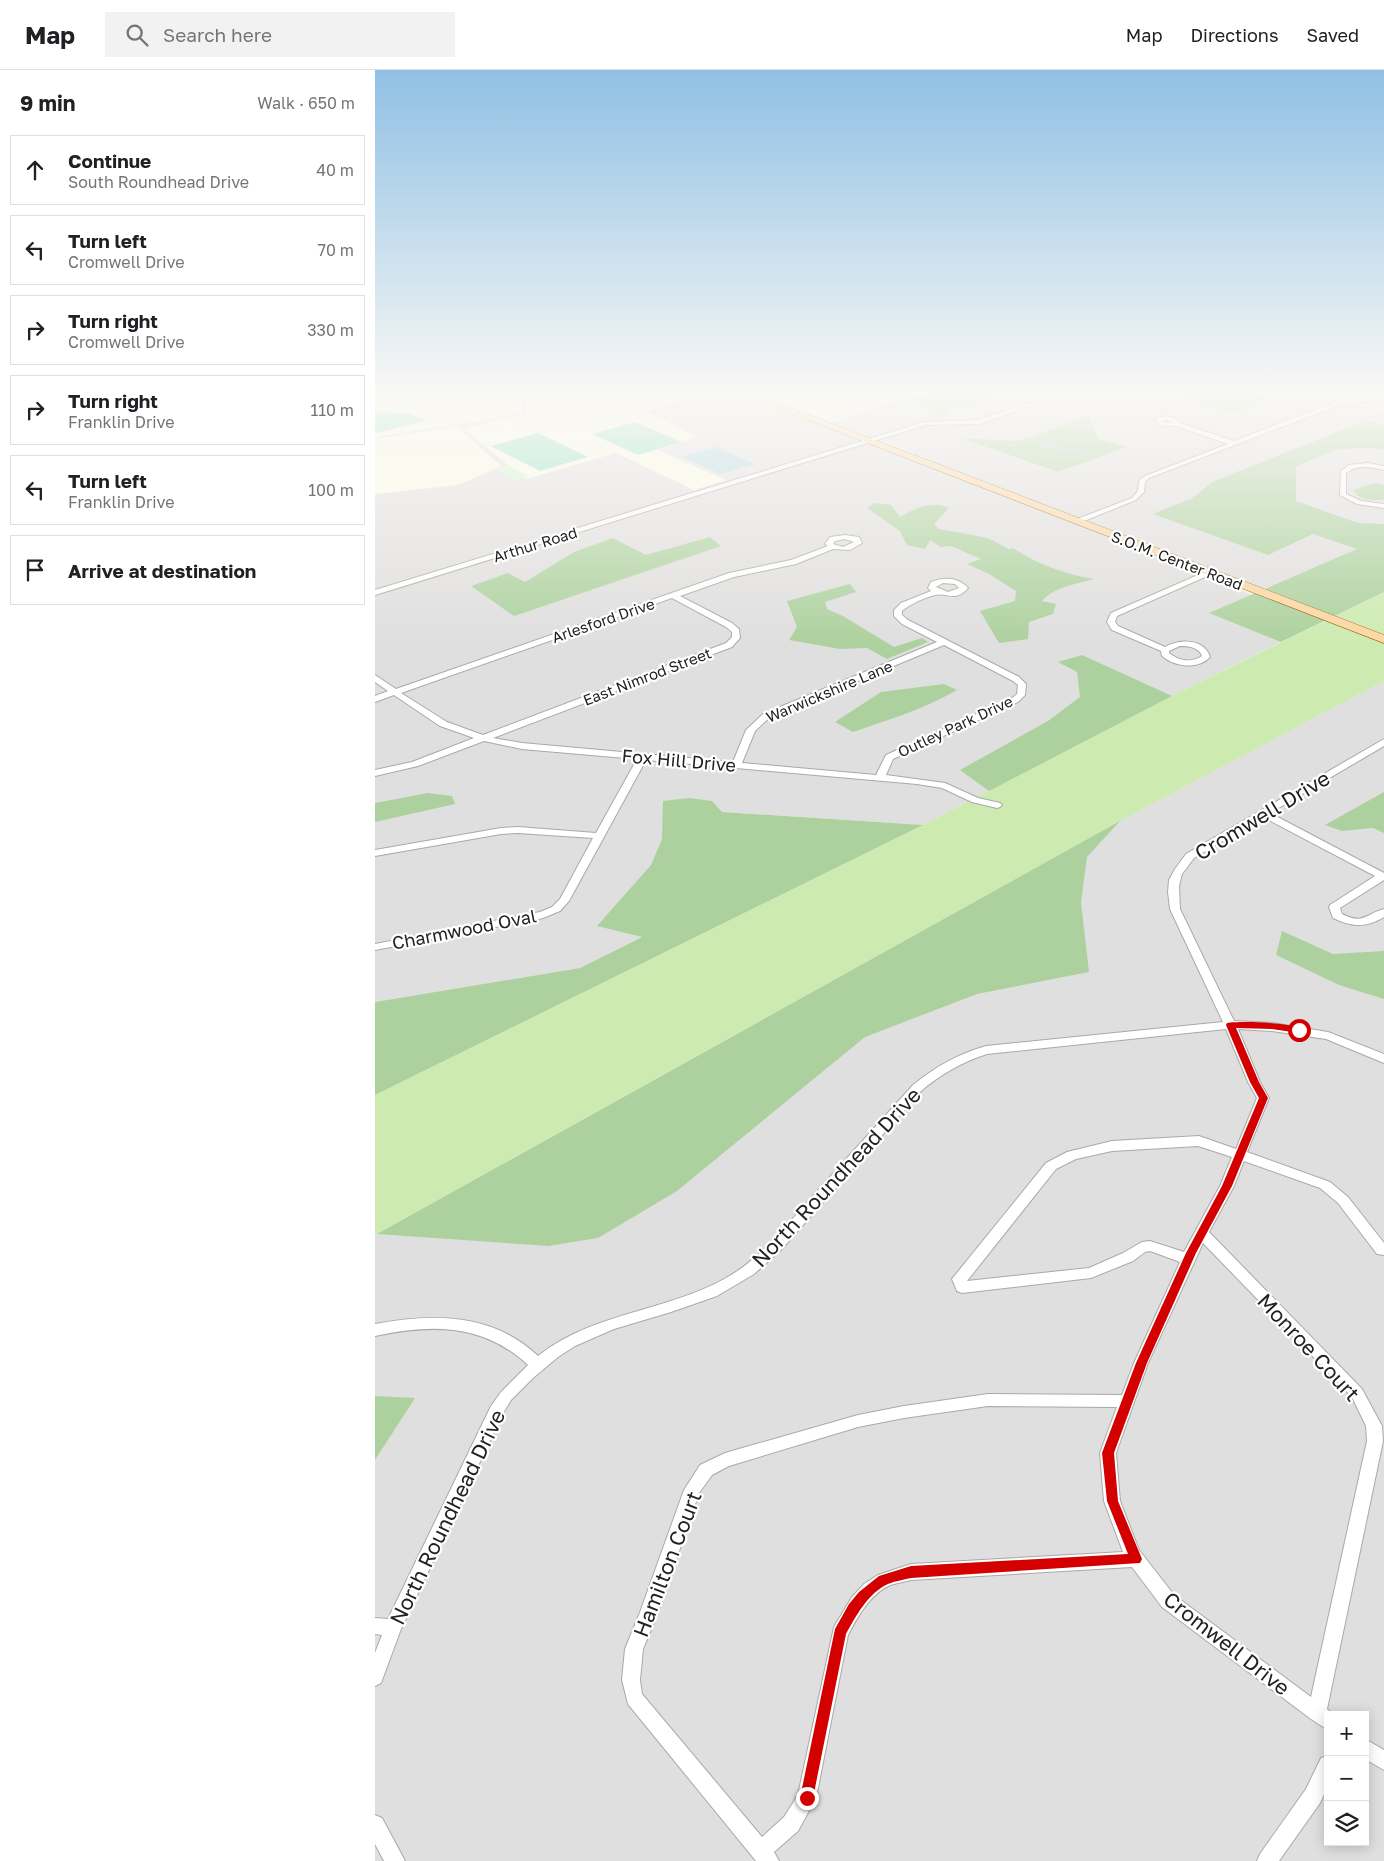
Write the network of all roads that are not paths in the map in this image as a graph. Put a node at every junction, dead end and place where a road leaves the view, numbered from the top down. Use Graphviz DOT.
graph roads {
  1 [pos="745,478"];
  2 [pos="963,478"];
  3 [pos="1146,478"];
  4 [pos="1343,478"];
  5 [pos="1384,506"];
  6 [pos="1076,521"];
  7 [pos="833,547"];
  8 [pos="1210,573"];
  9 [pos="937,592"];
  10 [pos="375,593"];
  11 [pos="674,596"];
  12 [pos="1384,639"];
  13 [pos="944,642"];
  14 [pos="1165,650"];
  15 [pos="375,678"];
  16 [pos="396,692"];
  17 [pos="375,699"];
  18 [pos="483,738"];
  19 [pos="1384,742"];
  20 [pos="643,757"];
  21 [pos="736,765"];
  22 [pos="375,772"];
  23 [pos="880,777"];
  24 [pos="997,805"];
  25 [pos="1263,813"];
  26 [pos="601,836"];
  27 [pos="375,853"];
  28 [pos="1383,876"];
  29 [pos="1384,912"];
  30 [pos="375,946"];
  31 [pos="1230,1025"];
  32 [pos="1384,1059"];
  33 [pos="1240,1154"];
  34 [pos="1202,1233"];
  35 [pos="1382,1250"];
  36 [pos="1188,1259"];
  37 [pos="375,1330"];
  38 [pos="538,1365"];
  39 [pos="1127,1401"];
  40 [pos="1136,1559"];
  41 [pos="375,1626"];
  42 [pos="393,1627"];
  43 [pos="375,1677"];
  44 [pos="1323,1717"];
  45 [pos="1369,1751"];
  46 [pos="1384,1761"];
  47 [pos="1324,1773"];
  48 [pos="375,1825"];
  49 [pos="765,1856"];
  50 [pos="395,1861"];
  51 [pos="1267,1861"];
  1 -- 10 [label="street, Arthur Road"];
  2 -- 6 [label="main road, S.O.M. Center Road"];
  3 -- 6 [label="street"];
  4 -- 5 [label="street"];
  6 -- 8 [label="main road, S.O.M. Center Road"];
  7 -- 11 [label="street, Arlesford Drive"];
  8 -- 12 [label="main road, S.O.M. Center Road"];
  8 -- 14 [label="street"];
  9 -- 13 [label="street, Outley Park Drive"];
  11 -- 16 [label="street, Arlesford Drive"];
  11 -- 18 [label="street, East Nimrod Street"];
  13 -- 21 [label="street, Warwickshire Lane"];
  13 -- 23 [label="street, Outley Park Drive"];
  15 -- 16 [label="street, Fox Hill Drive"];
  16 -- 17 [label="street, Arlesford Drive"];
  16 -- 18 [label="street, Fox Hill Drive"];
  18 -- 20 [label="street, Fox Hill Drive"];
  18 -- 22 [label="street"];
  19 -- 25 [label="street, Cromwell Drive"];
  20 -- 21 [label="street, Fox Hill Drive"];
  20 -- 26 [label="street, Charmwood Oval"];
  21 -- 23 [label="street, Fox Hill Drive"];
  23 -- 24 [label="street, Fox Hill Drive"];
  25 -- 28 [label="street"];
  25 -- 31 [label="street, Cromwell Drive"];
  26 -- 27 [label="street"];
  26 -- 30 [label="street, Charmwood Oval"];
  28 -- 29 [label="street"];
  31 -- 32 [label="street, North Roundhead Drive"];
  31 -- 33 [label="street, Cromwell Drive"];
  31 -- 38 [label="street, North Roundhead Drive"];
  33 -- 34 [label="street, Cromwell Drive"];
  33 -- 35 [label="street"];
  33 -- 36 [label="street"];
  34 -- 36 [label="street, Cromwell Drive"];
  34 -- 44 [label="street, Monroe Court"];
  36 -- 39 [label="street, Cromwell Drive"];
  37 -- 38 [label="street"];
  38 -- 42 [label="street, North Roundhead Drive"];
  39 -- 40 [label="street, Cromwell Drive"];
  39 -- 49 [label="street, Hamilton Court"];
  40 -- 44 [label="street, Cromwell Drive"];
  40 -- 49 [label="street"];
  41 -- 42 [label="street"];
  42 -- 43 [label="street, North Roundhead Drive"];
  45 -- 46 [label="street"];
  47 -- 51 [label="street"];
  48 -- 50 [label="street"];
}
